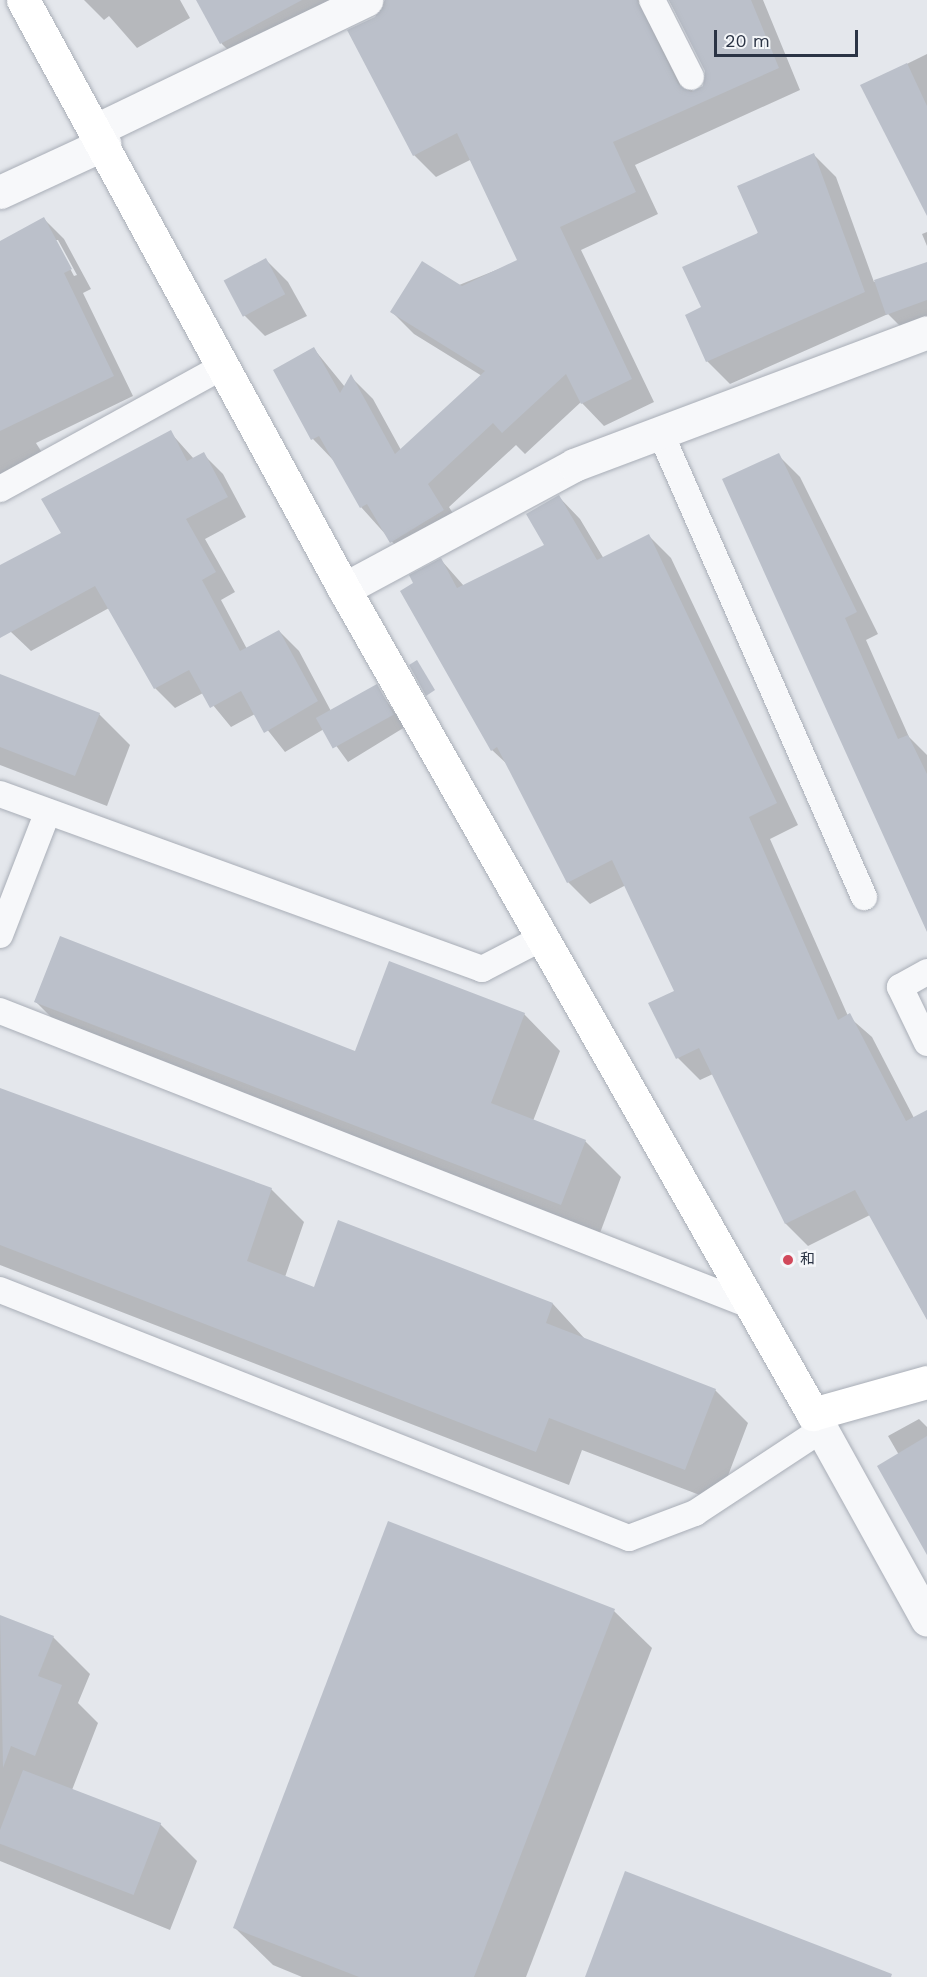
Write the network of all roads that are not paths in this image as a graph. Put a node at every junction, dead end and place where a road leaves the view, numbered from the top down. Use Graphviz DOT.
graph roads {
  1 [pos="23,0"];
  2 [pos="366,0"];
  3 [pos="652,0"];
  4 [pos="691,77"];
  5 [pos="100,137"];
  6 [pos="0,192"];
  7 [pos="927,332"];
  8 [pos="224,366"];
  9 [pos="660,432"];
  10 [pos="0,489"];
  11 [pos="344,589"];
  12 [pos="0,794"];
  13 [pos="47,814"];
  14 [pos="864,897"];
  15 [pos="0,935"];
  16 [pos="542,938"];
  17 [pos="927,972"];
  18 [pos="0,1011"];
  19 [pos="927,1043"];
  20 [pos="0,1290"];
  21 [pos="752,1306"];
  22 [pos="927,1382"];
  23 [pos="817,1422"];
  24 [pos="927,1620"];
  1 -- 5 [label="street"];
  2 -- 5 [label="street"];
  3 -- 4 [label="lane"];
  5 -- 6 [label="street"];
  5 -- 8 [label="street"];
  7 -- 9 [label="street"];
  8 -- 10 [label="lane"];
  8 -- 11 [label="street"];
  9 -- 11 [label="street"];
  9 -- 14 [label="lane"];
  11 -- 16 [label="street"];
  12 -- 13 [label="lane"];
  13 -- 15 [label="lane"];
  13 -- 16 [label="lane"];
  16 -- 21 [label="street"];
  17 -- 19 [label="lane"];
  18 -- 21 [label="lane"];
  20 -- 23 [label="lane"];
  21 -- 23 [label="street"];
  22 -- 23 [label="street"];
  23 -- 24 [label="street"];
}
